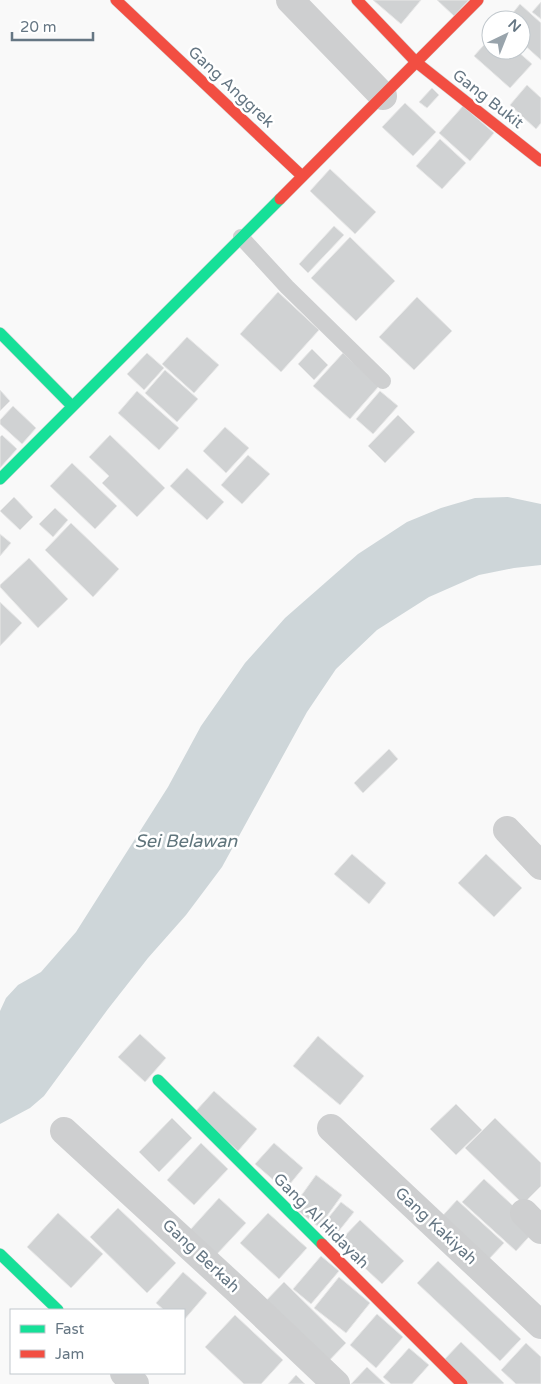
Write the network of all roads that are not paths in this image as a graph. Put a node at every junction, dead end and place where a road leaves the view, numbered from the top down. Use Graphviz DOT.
graph roads {
  1 [pos="116,0"];
  2 [pos="290,0"];
  3 [pos="357,0"];
  4 [pos="478,0"];
  5 [pos="416,62"];
  6 [pos="383,96"];
  7 [pos="541,161"];
  8 [pos="302,176"];
  9 [pos="241,237"];
  10 [pos="0,333"];
  11 [pos="383,381"];
  12 [pos="72,406"];
  13 [pos="0,479"];
  14 [pos="508,830"];
  15 [pos="541,866"];
  16 [pos="158,1080"];
  17 [pos="330,1128"];
  18 [pos="64,1131"];
  19 [pos="0,1254"];
  20 [pos="57,1309"];
  21 [pos="541,1325"];
  22 [pos="125,1374"];
  23 [pos="136,1384"];
  24 [pos="336,1384"];
  25 [pos="462,1384"];
  1 -- 8 [label="street, Gang Anggrek"];
  2 -- 6 [label="street"];
  3 -- 5 [label="street, Gang Bukit"];
  4 -- 5 [label="street"];
  5 -- 6 [label="street"];
  5 -- 7 [label="street, Gang Bukit"];
  6 -- 8 [label="street"];
  8 -- 9 [label="street"];
  9 -- 11 [label="lane"];
  9 -- 12 [label="street"];
  10 -- 12 [label="street"];
  12 -- 13 [label="street"];
  14 -- 15 [label="street"];
  16 -- 25 [label="street, Gang Al Hidayah"];
  17 -- 21 [label="street, Gang Kakiyah"];
  18 -- 24 [label="street, Gang Berkah"];
  19 -- 20 [label="street"];
  22 -- 23 [label="street"];
}
